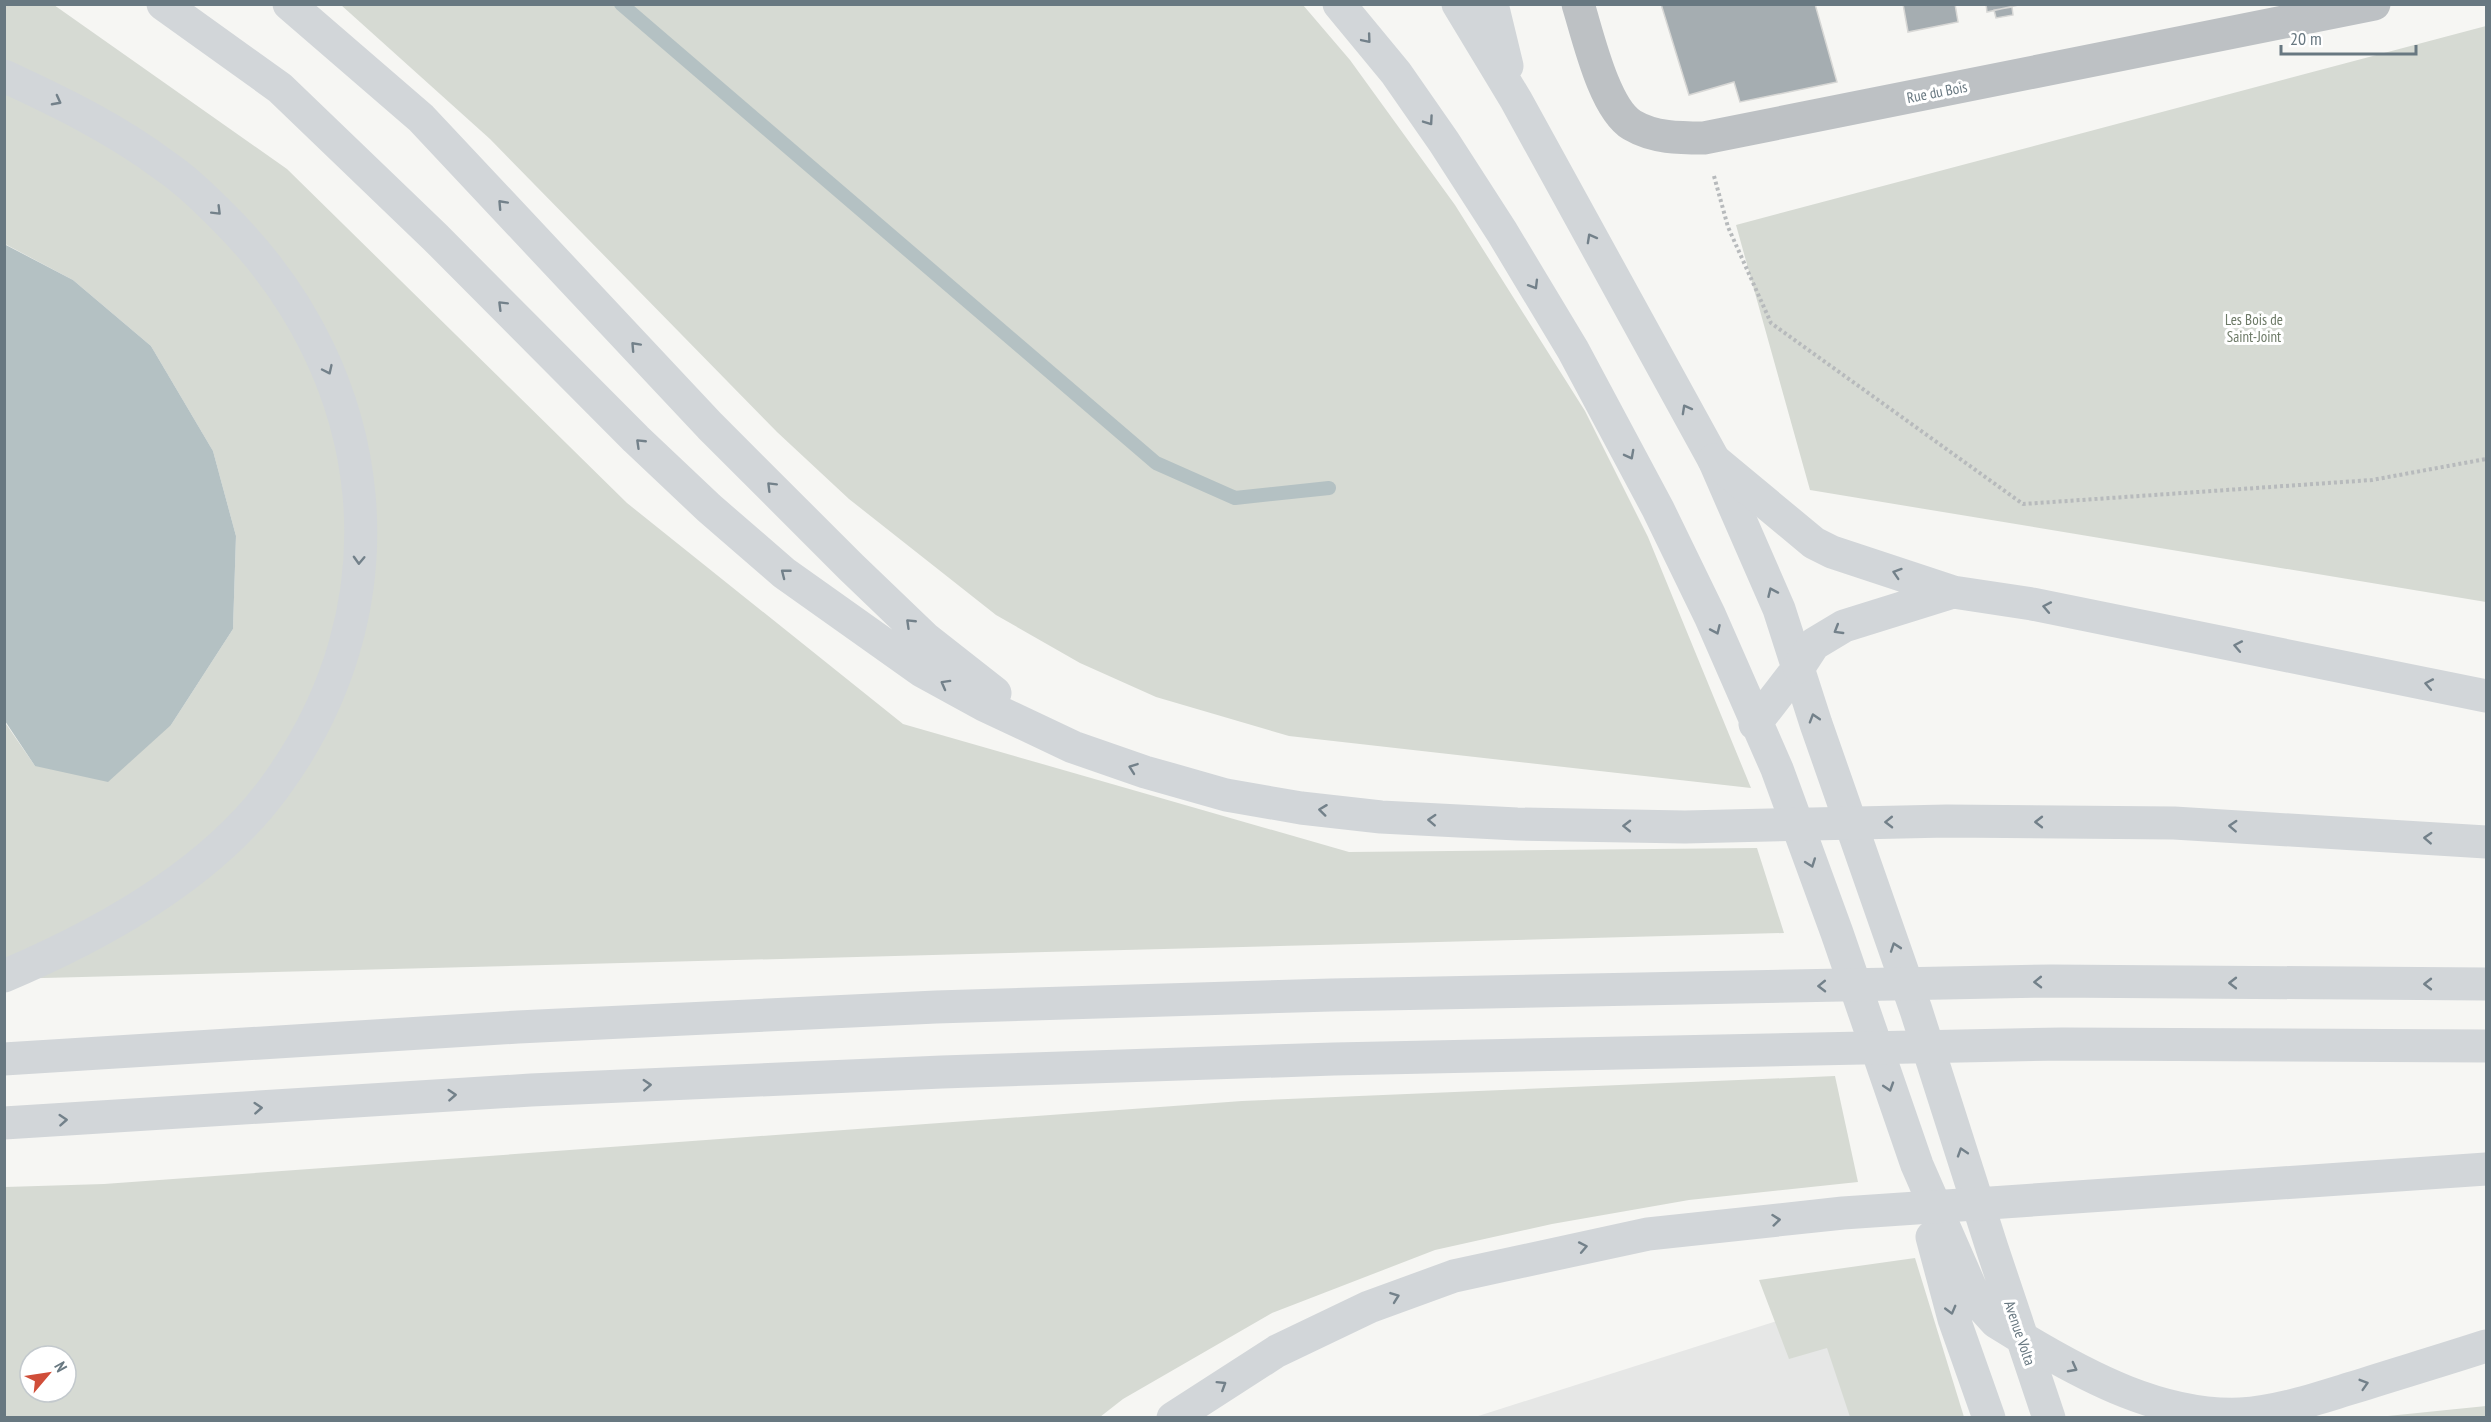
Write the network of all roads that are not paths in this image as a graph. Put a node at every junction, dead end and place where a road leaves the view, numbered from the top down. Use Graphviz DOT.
graph roads {
  1 [pos="164,4"];
  2 [pos="289,4"];
  3 [pos="1339,4"];
  4 [pos="1458,4"];
  5 [pos="1492,4"];
  6 [pos="1578,4"];
  7 [pos="2374,4"];
  8 [pos="4,76"];
  9 [pos="1516,100"];
  10 [pos="1714,460"];
  11 [pos="1953,592"];
  12 [pos="1799,667"];
  13 [pos="2487,696"];
  14 [pos="1755,724"];
  15 [pos="1073,747"];
  16 [pos="2487,842"];
  17 [pos="4,976"];
  18 [pos="2487,984"];
  19 [pos="2487,1046"];
  20 [pos="4,1059"];
  21 [pos="4,1124"];
  22 [pos="2487,1169"];
  23 [pos="1946,1252"];
  24 [pos="2022,1338"];
  25 [pos="2487,1346"];
  26 [pos="2300,1409"];
  27 [pos="1173,1418"];
  28 [pos="1989,1418"];
  29 [pos="2049,1418"];
  15 -- 1 [label="main road, one-way"];
  15 -- 2 [label="main road, one-way"];
  3 -- 14 [label="main road, one-way"];
  4 -- 9 [label="main road"];
  5 -- 9 [label="main road"];
  6 -- 7 [label="street, Rue du Bois"];
  8 -- 17 [label="main road, one-way"];
  10 -- 9 [label="main road, Avenue Volta, one-way"];
  11 -- 10 [label="main road, one-way"];
  12 -- 10 [label="main road, Avenue Volta, one-way"];
  11 -- 12 [label="main road, one-way"];
  13 -- 11 [label="main road, one-way"];
  12 -- 14 [label="main road"];
  24 -- 12 [label="main road, Avenue Volta, one-way"];
  14 -- 23 [label="main road, one-way"];
  16 -- 15 [label="main road, one-way"];
  18 -- 20 [label="main road, one-way"];
  21 -- 19 [label="main road, one-way"];
  27 -- 22 [label="main road, one-way"];
  23 -- 24 [label="main road"];
  23 -- 28 [label="main road, one-way"];
  24 -- 26 [label="main road, one-way"];
  24 -- 29 [label="main road, Avenue Volta"];
  26 -- 25 [label="main road, one-way"];
}
